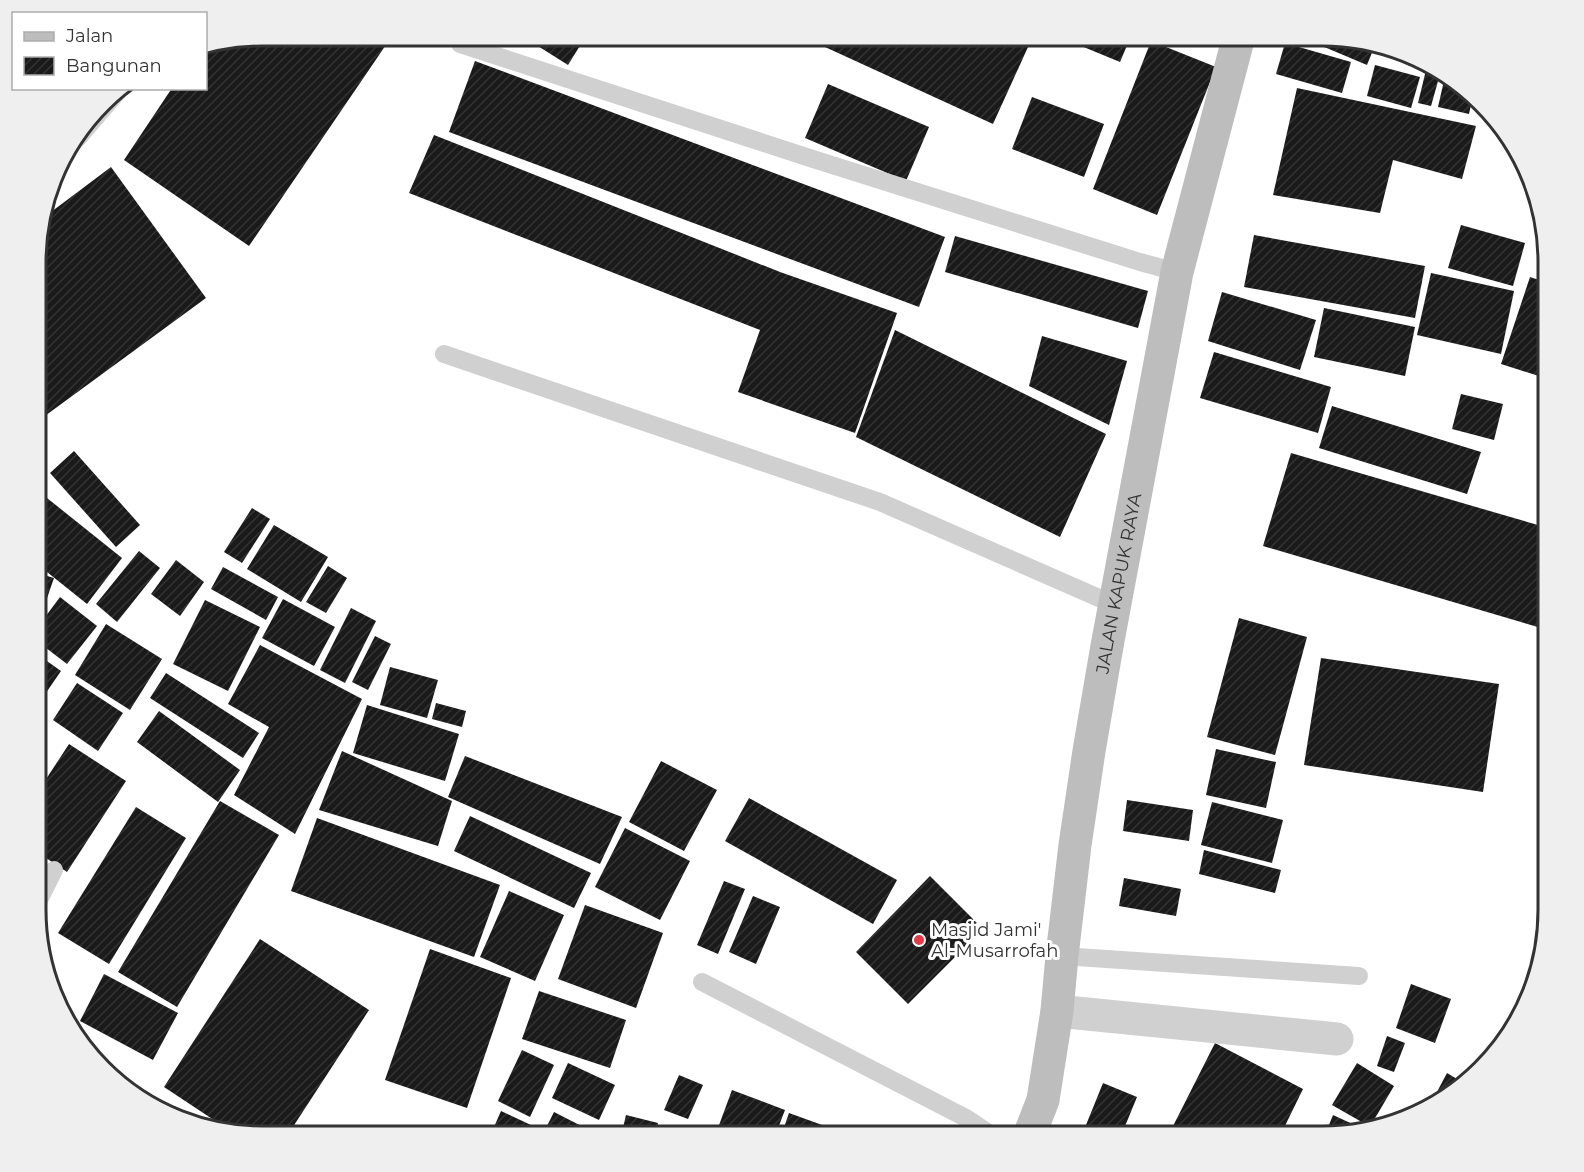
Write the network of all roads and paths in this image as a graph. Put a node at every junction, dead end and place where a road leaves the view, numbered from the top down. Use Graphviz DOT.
graph roads {
  1 [pos="466,46"];
  2 [pos="1236,46"];
  3 [pos="1177,272"];
  4 [pos="444,354"];
  5 [pos="1115,605"];
  6 [pos="54,870"];
  7 [pos="46,886"];
  8 [pos="1062,956"];
  9 [pos="1359,976"];
  10 [pos="702,982"];
  11 [pos="1057,1011"];
  12 [pos="1337,1039"];
  13 [pos="977,1126"];
  14 [pos="1033,1126"];
  1 -- 3 [label="lane"];
  2 -- 3 [label="main road, JALAN KAPUK RAYA"];
  3 -- 5 [label="main road, JALAN KAPUK RAYA"];
  4 -- 5 [label="lane"];
  5 -- 8 [label="main road, JALAN KAPUK RAYA"];
  6 -- 7 [label="lane"];
  8 -- 9 [label="lane"];
  8 -- 11 [label="main road, JALAN KAPUK RAYA"];
  10 -- 13 [label="lane"];
  11 -- 12 [label="street"];
  11 -- 14 [label="main road, JALAN KAPUK RAYA"];
}
